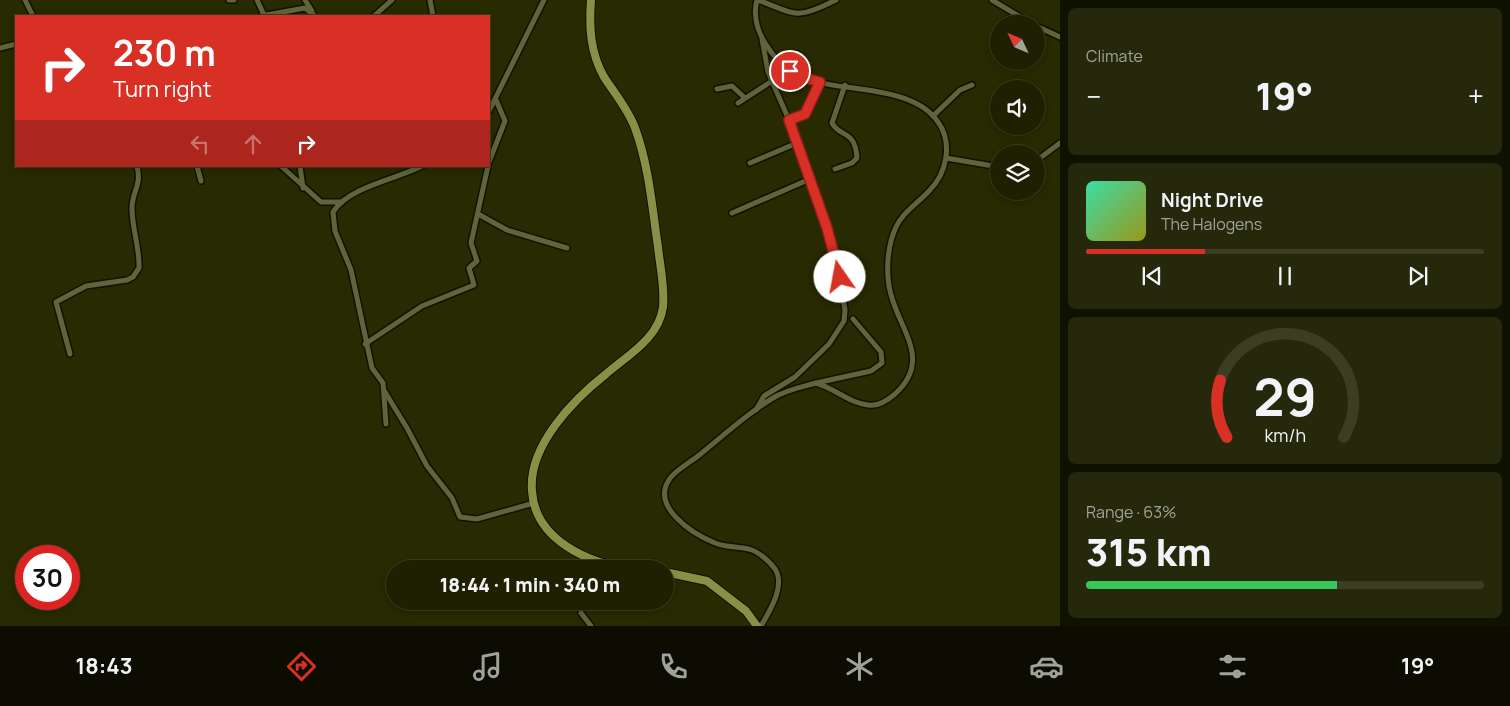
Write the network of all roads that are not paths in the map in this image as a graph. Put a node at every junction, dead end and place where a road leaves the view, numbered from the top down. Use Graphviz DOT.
graph roads {
  1 [pos="25,0"];
  2 [pos="229,0"];
  3 [pos="234,0"];
  4 [pos="257,0"];
  5 [pos="305,0"];
  6 [pos="392,0"];
  7 [pos="424,0"];
  8 [pos="544,0"];
  9 [pos="591,0"];
  10 [pos="758,0"];
  11 [pos="836,0"];
  12 [pos="996,1"];
  13 [pos="430,2"];
  14 [pos="314,14"];
  15 [pos="32,15"];
  16 [pos="262,15"];
  17 [pos="267,15"];
  18 [pos="375,15"];
  19 [pos="433,15"];
  20 [pos="1018,15"];
  21 [pos="1045,30"];
  22 [pos="1060,37"];
  23 [pos="762,39"];
  24 [pos="15,44"];
  25 [pos="0,48"];
  26 [pos="797,54"];
  27 [pos="804,78"];
  28 [pos="772,81"];
  29 [pos="820,82"];
  30 [pos="845,85"];
  31 [pos="972,86"];
  32 [pos="717,90"];
  33 [pos="745,98"];
  34 [pos="496,100"];
  35 [pos="738,103"];
  36 [pos="490,109"];
  37 [pos="934,116"];
  38 [pos="789,120"];
  39 [pos="797,143"];
  40 [pos="1060,143"];
  41 [pos="1045,154"];
  42 [pos="946,158"];
  43 [pos="490,159"];
  44 [pos="750,163"];
  45 [pos="990,165"];
  46 [pos="137,167"];
  47 [pos="197,167"];
  48 [pos="282,167"];
  49 [pos="300,167"];
  50 [pos="405,167"];
  51 [pos="420,167"];
  52 [pos="488,167"];
  53 [pos="835,169"];
  54 [pos="408,173"];
  55 [pos="810,179"];
  56 [pos="202,181"];
  57 [pos="303,188"];
  58 [pos="343,202"];
  59 [pos="732,213"];
  60 [pos="478,214"];
  61 [pos="567,248"];
  62 [pos="853,319"];
  63 [pos="365,344"];
  64 [pos="70,354"];
  65 [pos="816,383"];
  66 [pos="385,391"];
  67 [pos="756,410"];
  68 [pos="386,424"];
  69 [pos="534,503"];
  70 [pos="598,560"];
  71 [pos="674,574"];
  72 [pos="581,613"];
  73 [pos="591,626"];
  74 [pos="757,626"];
  75 [pos="761,626"];
  1 -- 15 [label="street"];
  2 -- 3 [label="street"];
  4 -- 16 [label="street"];
  5 -- 14 [label="street"];
  6 -- 18 [label="street"];
  7 -- 13 [label="street"];
  8 -- 34 [label="street"];
  9 -- 69 [label="highway"];
  10 -- 11 [label="street"];
  10 -- 23 [label="street"];
  12 -- 20 [label="street"];
  13 -- 19 [label="street"];
  14 -- 17 [label="street"];
  21 -- 22 [label="street"];
  23 -- 27 [label="street"];
  23 -- 28 [label="street"];
  24 -- 25 [label="street"];
  26 -- 27 [label="street"];
  27 -- 29 [label="street"];
  28 -- 33 [label="street"];
  28 -- 38 [label="street"];
  29 -- 30 [label="street"];
  29 -- 38 [label="street"];
  30 -- 37 [label="street"];
  30 -- 53 [label="street"];
  31 -- 37 [label="street"];
  32 -- 33 [label="street"];
  33 -- 35 [label="street"];
  34 -- 36 [label="street"];
  34 -- 43 [label="street"];
  37 -- 42 [label="street"];
  38 -- 39 [label="street"];
  39 -- 44 [label="street"];
  39 -- 55 [label="street"];
  40 -- 41 [label="street"];
  42 -- 45 [label="street"];
  42 -- 65 [label="street"];
  46 -- 64 [label="street"];
  47 -- 56 [label="street"];
  48 -- 57 [label="street"];
  49 -- 57 [label="street"];
  50 -- 54 [label="street"];
  51 -- 54 [label="street"];
  52 -- 60 [label="street"];
  54 -- 58 [label="street"];
  55 -- 59 [label="street"];
  55 -- 67 [label="street"];
  57 -- 58 [label="street"];
  58 -- 63 [label="street"];
  60 -- 61 [label="street"];
  60 -- 63 [label="street"];
  62 -- 65 [label="street"];
  63 -- 66 [label="street"];
  65 -- 67 [label="street"];
  66 -- 68 [label="street"];
  66 -- 69 [label="street"];
  67 -- 75 [label="street"];
  69 -- 70 [label="highway"];
  71 -- 74 [label="highway"];
  72 -- 73 [label="street"];
}
